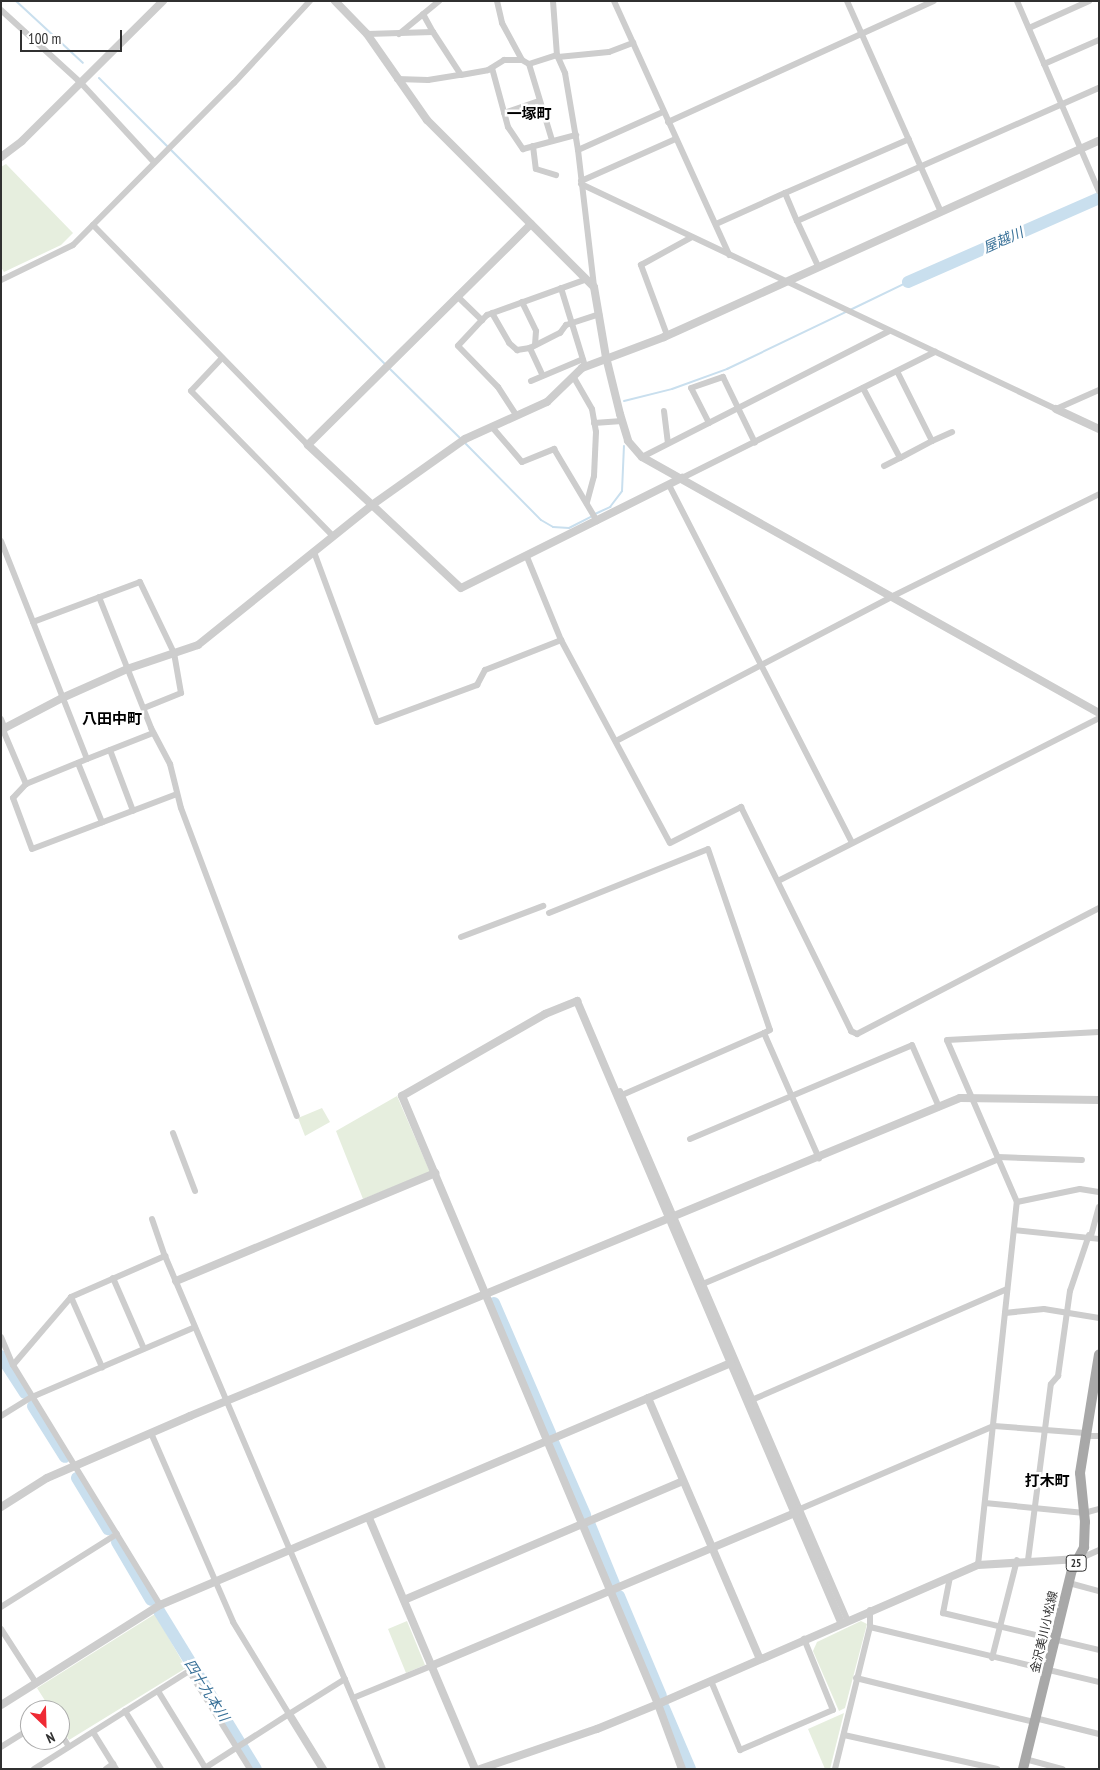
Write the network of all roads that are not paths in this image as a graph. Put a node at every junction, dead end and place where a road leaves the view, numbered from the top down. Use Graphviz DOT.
graph roads {
  1 [pos="310,1"];
  2 [pos="335,1"];
  3 [pos="439,1"];
  4 [pos="496,1"];
  5 [pos="553,1"];
  6 [pos="614,1"];
  7 [pos="847,1"];
  8 [pos="934,1"];
  9 [pos="1017,1"];
  10 [pos="1089,1"];
  11 [pos="161,2"];
  12 [pos="1,10"];
  13 [pos="423,14"];
  14 [pos="1029,28"];
  15 [pos="433,32"];
  16 [pos="862,33"];
  17 [pos="367,34"];
  18 [pos="399,34"];
  19 [pos="1099,40"];
  20 [pos="633,42"];
  21 [pos="557,56"];
  22 [pos="522,60"];
  23 [pos="529,64"];
  24 [pos="1044,64"];
  25 [pos="492,68"];
  26 [pos="460,75"];
  27 [pos="397,79"];
  28 [pos="81,83"];
  29 [pos="1099,88"];
  30 [pos="538,101"];
  31 [pos="1062,104"];
  32 [pos="663,112"];
  33 [pos="504,113"];
  34 [pos="668,122"];
  35 [pos="576,135"];
  36 [pos="676,139"];
  37 [pos="909,139"];
  38 [pos="552,140"];
  39 [pos="1099,141"];
  40 [pos="533,146"];
  41 [pos="1081,149"];
  42 [pos="578,150"];
  43 [pos="1,157"];
  44 [pos="153,161"];
  45 [pos="921,167"];
  46 [pos="556,175"];
  47 [pos="581,183"];
  48 [pos="1099,191"];
  49 [pos="785,194"];
  50 [pos="941,212"];
  51 [pos="797,221"];
  52 [pos="531,224"];
  53 [pos="716,224"];
  54 [pos="93,225"];
  55 [pos="692,237"];
  56 [pos="729,255"];
  57 [pos="818,266"];
  58 [pos="587,279"];
  59 [pos="1,280"];
  60 [pos="783,281"];
  61 [pos="594,287"];
  62 [pos="561,288"];
  63 [pos="457,296"];
  64 [pos="522,302"];
  65 [pos="492,313"];
  66 [pos="599,314"];
  67 [pos="482,320"];
  68 [pos="574,322"];
  69 [pos="889,331"];
  70 [pos="667,335"];
  71 [pos="532,347"];
  72 [pos="935,352"];
  73 [pos="222,358"];
  74 [pos="606,358"];
  75 [pos="584,363"];
  76 [pos="897,371"];
  77 [pos="542,374"];
  78 [pos="573,376"];
  79 [pos="531,381"];
  80 [pos="863,388"];
  81 [pos="1099,390"];
  82 [pos="738,408"];
  83 [pos="1056,409"];
  84 [pos="664,411"];
  85 [pos="516,416"];
  86 [pos="622,421"];
  87 [pos="709,422"];
  88 [pos="594,423"];
  89 [pos="492,426"];
  90 [pos="1099,429"];
  91 [pos="952,432"];
  92 [pos="932,441"];
  93 [pos="668,443"];
  94 [pos="755,443"];
  95 [pos="308,445"];
  96 [pos="642,457"];
  97 [pos="900,458"];
  98 [pos="884,466"];
  99 [pos="682,478"];
  100 [pos="669,485"];
  101 [pos="1099,494"];
  102 [pos="587,503"];
  103 [pos="372,505"];
  104 [pos="596,520"];
  105 [pos="333,536"];
  106 [pos="1,541"];
  107 [pos="314,552"];
  108 [pos="526,557"];
  109 [pos="893,596"];
  110 [pos="99,597"];
  111 [pos="33,622"];
  112 [pos="561,640"];
  113 [pos="174,653"];
  114 [pos="760,665"];
  115 [pos="127,669"];
  116 [pos="62,698"];
  117 [pos="144,708"];
  118 [pos="1099,713"];
  119 [pos="1099,718"];
  120 [pos="1,720"];
  121 [pos="3,730"];
  122 [pos="153,732"];
  123 [pos="616,741"];
  124 [pos="110,750"];
  125 [pos="87,759"];
  126 [pos="78,763"];
  127 [pos="26,784"];
  128 [pos="177,794"];
  129 [pos="133,810"];
  130 [pos="102,822"];
  131 [pos="852,843"];
  132 [pos="778,881"];
  133 [pos="543,906"];
  134 [pos="1099,908"];
  135 [pos="549,913"];
  136 [pos="462,937"];
  137 [pos="1099,1032"];
  138 [pos="764,1033"];
  139 [pos="792,1096"];
  140 [pos="970,1096"];
  141 [pos="1099,1100"];
  142 [pos="940,1107"];
  143 [pos="297,1116"];
  144 [pos="174,1133"];
  145 [pos="690,1139"];
  146 [pos="819,1158"];
  147 [pos="998,1158"];
  148 [pos="1082,1160"];
  149 [pos="434,1173"];
  150 [pos="195,1191"];
  151 [pos="1099,1192"];
  152 [pos="1018,1202"];
  153 [pos="1099,1207"];
  154 [pos="671,1217"];
  155 [pos="152,1219"];
  156 [pos="1014,1230"];
  157 [pos="1090,1236"];
  158 [pos="1099,1238"];
  159 [pos="166,1256"];
  160 [pos="113,1278"];
  161 [pos="176,1281"];
  162 [pos="705,1283"];
  163 [pos="1008,1289"];
  164 [pos="485,1294"];
  165 [pos="71,1296"];
  166 [pos="1069,1312"];
  167 [pos="1005,1313"];
  168 [pos="1099,1318"];
  169 [pos="195,1327"];
  170 [pos="1,1337"];
  171 [pos="144,1349"];
  172 [pos="1098,1361"];
  173 [pos="731,1363"];
  174 [pos="13,1365"];
  175 [pos="102,1367"];
  176 [pos="32,1397"];
  177 [pos="648,1398"];
  178 [pos="754,1399"];
  179 [pos="227,1403"];
  180 [pos="1,1416"];
  181 [pos="994,1426"];
  182 [pos="1046,1430"];
  183 [pos="151,1433"];
  184 [pos="1085,1434"];
  185 [pos="1099,1436"];
  186 [pos="547,1442"];
  187 [pos="76,1464"];
  188 [pos="683,1481"];
  189 [pos="985,1503"];
  190 [pos="1,1507"];
  191 [pos="1037,1508"];
  192 [pos="1099,1509"];
  193 [pos="797,1511"];
  194 [pos="1084,1513"];
  195 [pos="369,1518"];
  196 [pos="581,1523"];
  197 [pos="117,1534"];
  198 [pos="712,1549"];
  199 [pos="290,1550"];
  200 [pos="1099,1550"];
  201 [pos="1079,1559"];
  202 [pos="1017,1560"];
  203 [pos="1028,1560"];
  204 [pos="978,1565"];
  205 [pos="950,1577"];
  206 [pos="216,1581"];
  207 [pos="1069,1583"];
  208 [pos="1099,1591"];
  209 [pos="611,1593"];
  210 [pos="404,1600"];
  211 [pos="160,1605"];
  212 [pos="1,1607"];
  213 [pos="870,1610"];
  214 [pos="844,1621"];
  215 [pos="870,1627"];
  216 [pos="1001,1627"];
  217 [pos="1,1629"];
  218 [pos="804,1639"];
  219 [pos="1055,1640"];
  220 [pos="1099,1650"];
  221 [pos="992,1658"];
  222 [pos="760,1659"];
  223 [pos="431,1666"];
  224 [pos="1048,1672"];
  225 [pos="856,1678"];
  226 [pos="345,1679"];
  227 [pos="711,1681"];
  228 [pos="1099,1682"];
  229 [pos="36,1683"];
  230 [pos="158,1691"];
  231 [pos="353,1698"];
  232 [pos="658,1704"];
  233 [pos="1,1705"];
  234 [pos="126,1711"];
  235 [pos="289,1714"];
  236 [pos="1034,1720"];
  237 [pos="93,1732"];
  238 [pos="1099,1734"];
  239 [pos="20,1735"];
  240 [pos="844,1735"];
  241 [pos="1,1746"];
  242 [pos="70,1746"];
  243 [pos="237,1747"];
  244 [pos="64,1750"];
  245 [pos="1024,1764"];
  246 [pos="114,1767"];
  247 [pos="206,1768"];
  248 [pos="34,1769"];
  249 [pos="106,1769"];
  250 [pos="161,1769"];
  251 [pos="250,1769"];
  252 [pos="322,1769"];
  253 [pos="384,1769"];
  254 [pos="475,1769"];
  255 [pos="480,1769"];
  256 [pos="682,1769"];
  257 [pos="835,1769"];
  258 [pos="998,1769"];
  259 [pos="1063,1769"];
  1 -- 44 [label="street"];
  2 -- 17 [label="street"];
  3 -- 13 [label="street"];
  4 -- 22 [label="street"];
  5 -- 21 [label="street"];
  6 -- 20 [label="street"];
  7 -- 16 [label="street"];
  8 -- 16 [label="street"];
  9 -- 14 [label="street"];
  10 -- 14 [label="street"];
  11 -- 28 [label="street"];
  12 -- 28 [label="street"];
  13 -- 15 [label="street"];
  13 -- 18 [label="street"];
  14 -- 24 [label="street"];
  15 -- 18 [label="street"];
  15 -- 26 [label="street"];
  16 -- 34 [label="street"];
  16 -- 37 [label="street"];
  17 -- 18 [label="street"];
  17 -- 27 [label="street"];
  19 -- 24 [label="street"];
  20 -- 21 [label="street"];
  20 -- 32 [label="street"];
  21 -- 23 [label="street"];
  21 -- 35 [label="street"];
  22 -- 23 [label="street"];
  22 -- 25 [label="street"];
  23 -- 30 [label="street"];
  24 -- 31 [label="street"];
  25 -- 26 [label="street"];
  25 -- 33 [label="street"];
  26 -- 27 [label="street"];
  27 -- 52 [label="street"];
  28 -- 43 [label="street"];
  28 -- 44 [label="street"];
  29 -- 31 [label="street"];
  30 -- 33 [label="street"];
  30 -- 38 [label="street"];
  31 -- 41 [label="street"];
  31 -- 45 [label="street"];
  32 -- 34 [label="street"];
  32 -- 42 [label="street"];
  33 -- 40 [label="street"];
  34 -- 36 [label="street"];
  35 -- 38 [label="street"];
  35 -- 42 [label="street"];
  36 -- 47 [label="street"];
  36 -- 53 [label="street"];
  37 -- 45 [label="street"];
  37 -- 49 [label="street"];
  38 -- 40 [label="street"];
  39 -- 41 [label="street"];
  40 -- 46 [label="street"];
  41 -- 48 [label="street"];
  41 -- 50 [label="street"];
  42 -- 47 [label="street"];
  44 -- 54 [label="street"];
  45 -- 50 [label="street"];
  45 -- 51 [label="street"];
  47 -- 55 [label="street"];
  47 -- 61 [label="street"];
  49 -- 51 [label="street"];
  49 -- 53 [label="street"];
  50 -- 57 [label="street"];
  51 -- 57 [label="street"];
  52 -- 58 [label="street"];
  52 -- 63 [label="street"];
  53 -- 56 [label="street"];
  54 -- 59 [label="street"];
  54 -- 73 [label="street"];
  55 -- 56 [label="street"];
  55 -- 70 [label="street"];
  56 -- 60 [label="street"];
  57 -- 60 [label="street"];
  58 -- 61 [label="street"];
  58 -- 62 [label="street"];
  60 -- 69 [label="street"];
  60 -- 70 [label="street"];
  61 -- 66 [label="street"];
  62 -- 64 [label="street"];
  62 -- 68 [label="street"];
  63 -- 67 [label="street"];
  63 -- 95 [label="street"];
  64 -- 65 [label="street"];
  64 -- 71 [label="street"];
  65 -- 67 [label="street"];
  65 -- 71 [label="street"];
  66 -- 68 [label="street"];
  66 -- 74 [label="street"];
  67 -- 85 [label="street"];
  68 -- 71 [label="street"];
  68 -- 75 [label="street"];
  69 -- 72 [label="street"];
  69 -- 82 [label="street"];
  70 -- 74 [label="street"];
  71 -- 77 [label="street"];
  72 -- 76 [label="street"];
  72 -- 83 [label="street"];
  73 -- 95 [label="street"];
  73 -- 105 [label="street"];
  74 -- 75 [label="street"];
  74 -- 86 [label="street"];
  75 -- 77 [label="street"];
  75 -- 78 [label="street"];
  76 -- 80 [label="street"];
  76 -- 92 [label="street"];
  77 -- 79 [label="street"];
  78 -- 85 [label="street"];
  78 -- 88 [label="street"];
  80 -- 94 [label="street"];
  80 -- 97 [label="street"];
  81 -- 83 [label="street"];
  82 -- 87 [label="street"];
  82 -- 87 [label="street"];
  82 -- 94 [label="street"];
  83 -- 90 [label="street"];
  84 -- 93 [label="street"];
  85 -- 89 [label="street"];
  86 -- 88 [label="street"];
  86 -- 96 [label="street"];
  87 -- 93 [label="street"];
  88 -- 102 [label="street"];
  89 -- 102 [label="street"];
  89 -- 103 [label="street"];
  91 -- 92 [label="street"];
  92 -- 97 [label="street"];
  93 -- 96 [label="street"];
  94 -- 99 [label="street"];
  95 -- 103 [label="street"];
  96 -- 99 [label="street"];
  97 -- 98 [label="street"];
  99 -- 100 [label="street"];
  99 -- 109 [label="street"];
  100 -- 104 [label="street"];
  100 -- 114 [label="street"];
  101 -- 109 [label="street"];
  102 -- 104 [label="street"];
  103 -- 105 [label="street"];
  103 -- 108 [label="street"];
  104 -- 108 [label="street"];
  105 -- 107 [label="street"];
  106 -- 111 [label="street"];
  107 -- 112 [label="street"];
  107 -- 113 [label="street"];
  108 -- 112 [label="street"];
  109 -- 114 [label="street"];
  109 -- 118 [label="street"];
  110 -- 111 [label="street"];
  110 -- 113 [label="street"];
  110 -- 115 [label="street"];
  111 -- 116 [label="street"];
  112 -- 123 [label="street"];
  113 -- 115 [label="street"];
  113 -- 117 [label="street"];
  114 -- 123 [label="street"];
  114 -- 131 [label="street"];
  115 -- 116 [label="street"];
  115 -- 117 [label="street"];
  116 -- 121 [label="street"];
  116 -- 125 [label="street"];
  117 -- 122 [label="street"];
  119 -- 131 [label="street"];
  120 -- 121 [label="street"];
  121 -- 127 [label="street"];
  122 -- 124 [label="street"];
  122 -- 128 [label="street"];
  123 -- 132 [label="street"];
  124 -- 125 [label="street"];
  124 -- 129 [label="street"];
  125 -- 126 [label="street"];
  126 -- 127 [label="street"];
  126 -- 130 [label="street"];
  127 -- 130 [label="street"];
  128 -- 129 [label="street"];
  128 -- 143 [label="street"];
  129 -- 130 [label="street"];
  131 -- 132 [label="street"];
  132 -- 134 [label="street"];
  133 -- 136 [label="street"];
  135 -- 138 [label="street"];
  137 -- 140 [label="street"];
  138 -- 139 [label="street"];
  138 -- 154 [label="street"];
  139 -- 142 [label="street"];
  139 -- 145 [label="street"];
  139 -- 146 [label="street"];
  140 -- 141 [label="street"];
  140 -- 142 [label="street"];
  140 -- 147 [label="street"];
  142 -- 146 [label="street"];
  144 -- 150 [label="street"];
  146 -- 154 [label="street"];
  147 -- 148 [label="street"];
  147 -- 152 [label="street"];
  147 -- 162 [label="street"];
  149 -- 154 [label="street"];
  149 -- 161 [label="street"];
  149 -- 164 [label="street"];
  151 -- 152 [label="street"];
  152 -- 156 [label="street"];
  153 -- 157 [label="street"];
  154 -- 162 [label="street"];
  154 -- 164 [label="street"];
  154 -- 173 [label="street"];
  155 -- 159 [label="street"];
  156 -- 157 [label="street"];
  156 -- 163 [label="street"];
  157 -- 158 [label="street"];
  157 -- 166 [label="street"];
  159 -- 160 [label="street"];
  159 -- 161 [label="street"];
  160 -- 165 [label="street"];
  160 -- 171 [label="street"];
  161 -- 169 [label="street"];
  162 -- 178 [label="street"];
  163 -- 167 [label="street"];
  163 -- 178 [label="street"];
  164 -- 179 [label="street"];
  164 -- 186 [label="street"];
  165 -- 174 [label="street"];
  165 -- 175 [label="street"];
  166 -- 167 [label="street"];
  166 -- 168 [label="street"];
  166 -- 182 [label="street"];
  167 -- 181 [label="street"];
  169 -- 171 [label="street"];
  169 -- 179 [label="street"];
  170 -- 174 [label="street"];
  171 -- 175 [label="street"];
  172 -- 184 [label="main road, 金沢美川小松線 / 25"];
  173 -- 177 [label="street"];
  173 -- 193 [label="street"];
  174 -- 176 [label="street"];
  175 -- 176 [label="street"];
  176 -- 180 [label="street"];
  176 -- 187 [label="street"];
  177 -- 186 [label="street"];
  177 -- 188 [label="street"];
  178 -- 193 [label="street"];
  179 -- 183 [label="street"];
  179 -- 199 [label="street"];
  181 -- 182 [label="street"];
  181 -- 189 [label="street"];
  181 -- 193 [label="street"];
  182 -- 184 [label="street"];
  182 -- 191 [label="street"];
  183 -- 187 [label="street"];
  183 -- 206 [label="street"];
  184 -- 185 [label="street"];
  184 -- 194 [label="main road, 金沢美川小松線 / 25"];
  186 -- 195 [label="street"];
  186 -- 196 [label="street"];
  187 -- 190 [label="street"];
  187 -- 197 [label="street"];
  188 -- 196 [label="street"];
  188 -- 198 [label="street"];
  189 -- 191 [label="street"];
  189 -- 204 [label="street"];
  191 -- 194 [label="street"];
  191 -- 203 [label="street"];
  192 -- 194 [label="street"];
  193 -- 198 [label="street"];
  193 -- 214 [label="street"];
  194 -- 201 [label="main road, 金沢美川小松線 / 25"];
  195 -- 199 [label="street"];
  195 -- 210 [label="street"];
  196 -- 209 [label="street"];
  196 -- 210 [label="street"];
  197 -- 211 [label="street"];
  197 -- 212 [label="street"];
  198 -- 209 [label="street"];
  198 -- 222 [label="street"];
  199 -- 206 [label="street"];
  199 -- 226 [label="street"];
  200 -- 201 [label="street"];
  201 -- 203 [label="street"];
  201 -- 207 [label="main road, 金沢美川小松線 / 25"];
  202 -- 203 [label="street"];
  202 -- 204 [label="street"];
  202 -- 216 [label="street"];
  204 -- 205 [label="street"];
  205 -- 213 [label="street"];
  205 -- 216 [label="street"];
  206 -- 211 [label="street"];
  206 -- 235 [label="street"];
  207 -- 208 [label="street"];
  207 -- 219 [label="main road, 金沢美川小松線 / 25"];
  209 -- 223 [label="street"];
  209 -- 232 [label="street"];
  210 -- 223 [label="street"];
  211 -- 229 [label="street"];
  213 -- 214 [label="street"];
  213 -- 215 [label="street"];
  214 -- 218 [label="street"];
  215 -- 221 [label="street"];
  215 -- 225 [label="street"];
  216 -- 219 [label="street"];
  216 -- 221 [label="street"];
  217 -- 229 [label="street"];
  218 -- 222 [label="street"];
  218 -- 227 [label="street"];
  219 -- 220 [label="street"];
  219 -- 224 [label="main road, 金沢美川小松線 / 25"];
  221 -- 224 [label="street"];
  222 -- 227 [label="street"];
  223 -- 231 [label="street"];
  223 -- 254 [label="street"];
  224 -- 228 [label="street"];
  224 -- 236 [label="main road, 金沢美川小松線 / 25"];
  225 -- 236 [label="street"];
  225 -- 240 [label="street"];
  226 -- 231 [label="street"];
  226 -- 235 [label="street"];
  227 -- 232 [label="street"];
  229 -- 233 [label="street"];
  230 -- 234 [label="street"];
  230 -- 243 [label="street"];
  230 -- 247 [label="street"];
  231 -- 253 [label="street"];
  232 -- 255 [label="street"];
  232 -- 256 [label="street"];
  234 -- 237 [label="street"];
  234 -- 250 [label="street"];
  235 -- 243 [label="street"];
  235 -- 252 [label="street"];
  236 -- 238 [label="street"];
  236 -- 245 [label="main road, 金沢美川小松線 / 25"];
  237 -- 242 [label="street"];
  237 -- 246 [label="street"];
  239 -- 241 [label="street"];
  240 -- 257 [label="street"];
  240 -- 258 [label="street"];
  243 -- 247 [label="street"];
  243 -- 251 [label="street"];
  244 -- 248 [label="street"];
  245 -- 259 [label="street"];
  246 -- 249 [label="street"];
}
